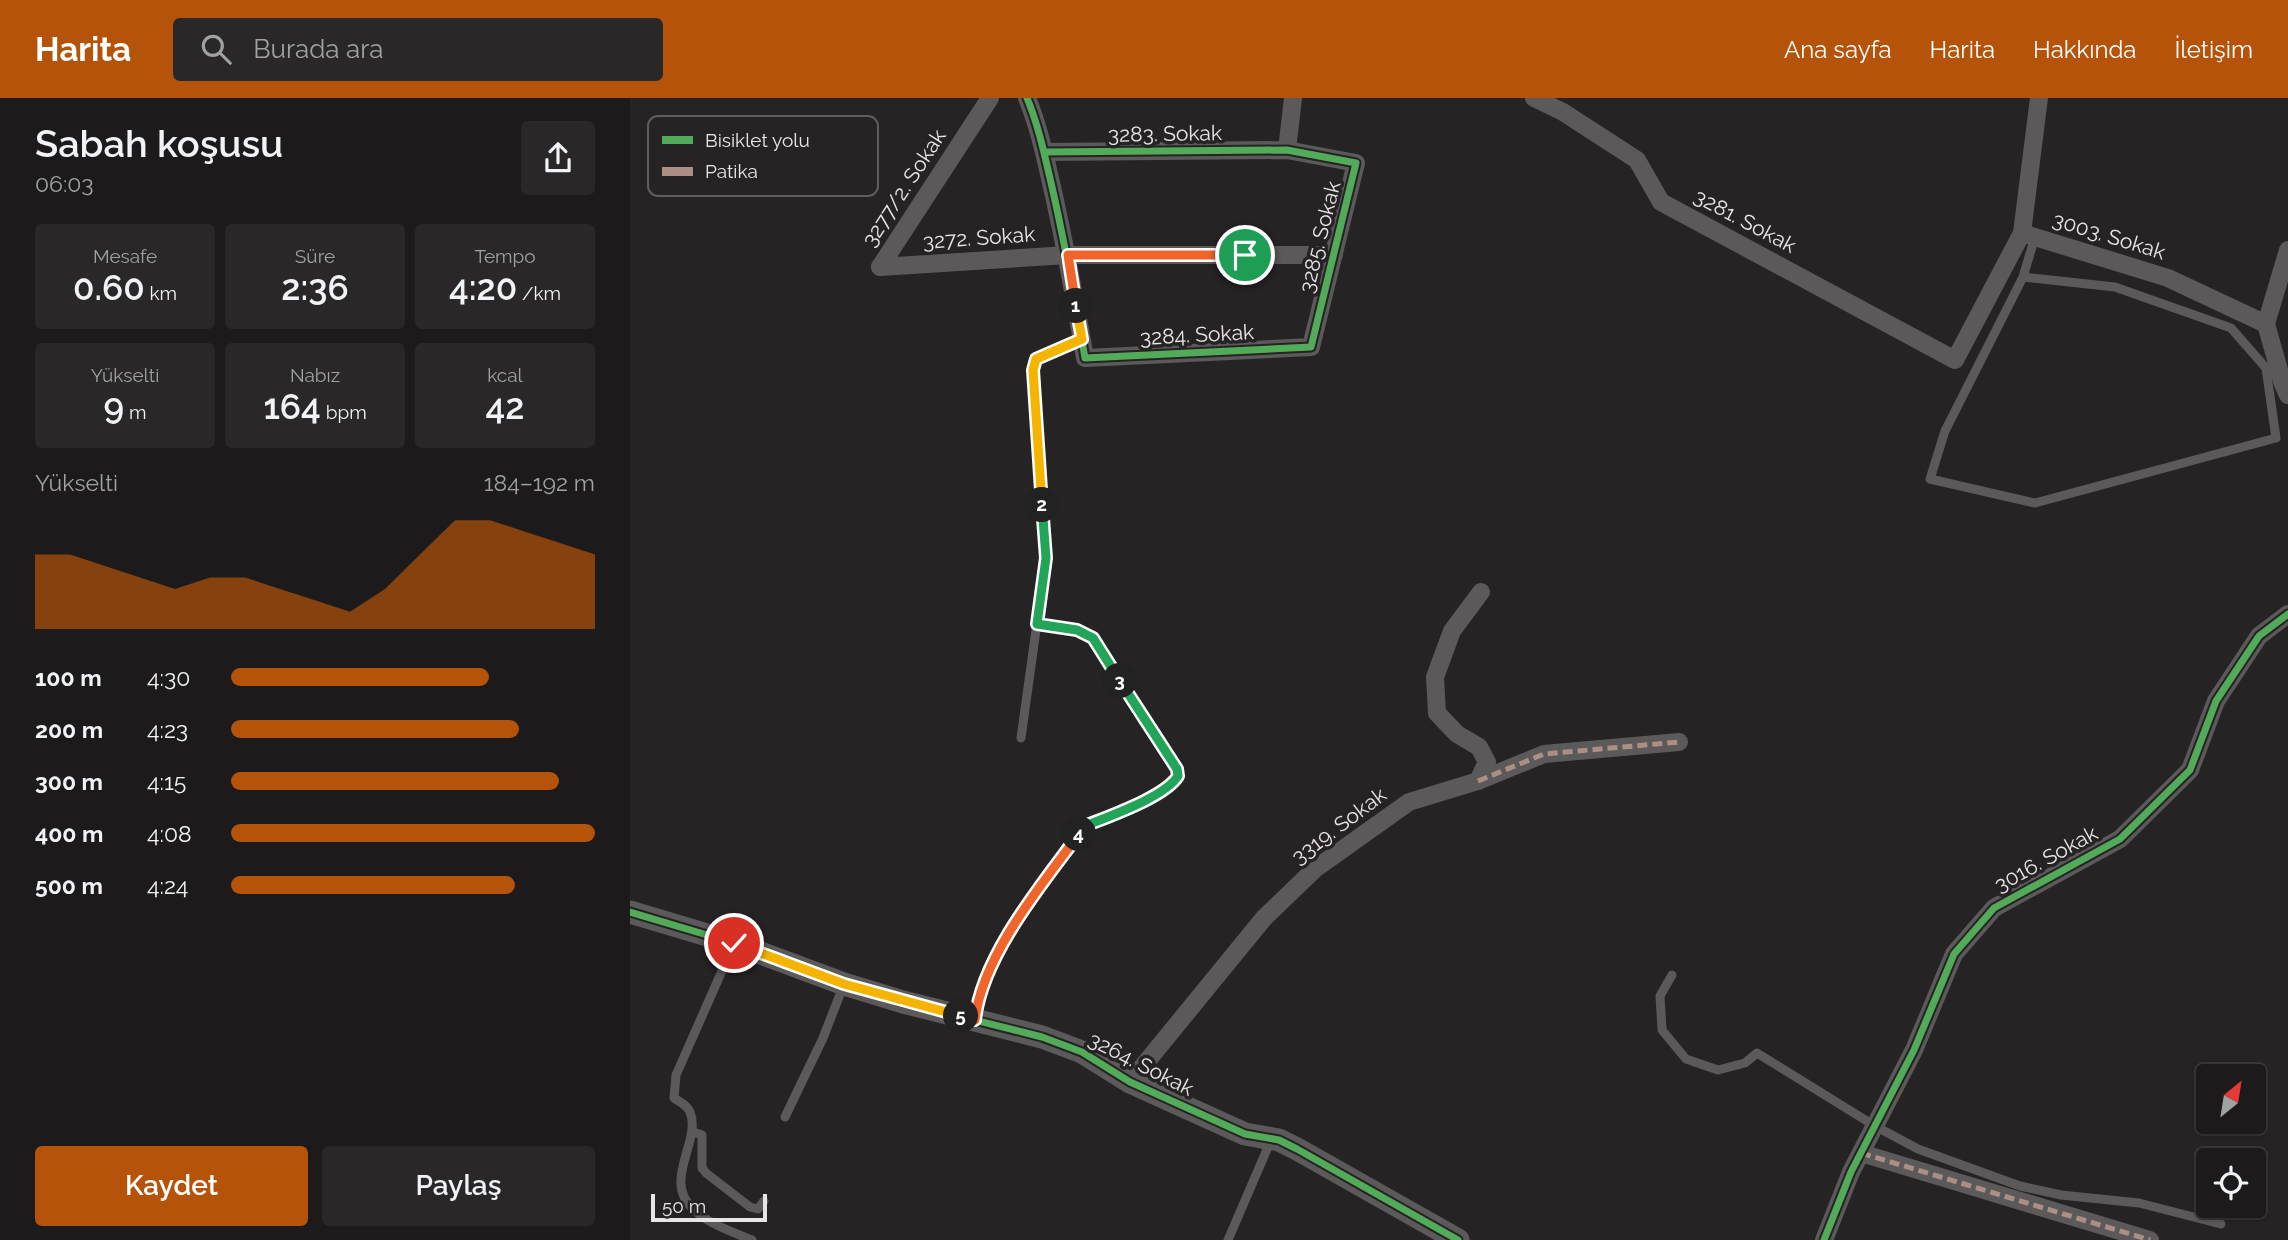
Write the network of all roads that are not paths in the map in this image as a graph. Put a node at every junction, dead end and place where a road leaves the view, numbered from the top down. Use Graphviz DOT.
graph roads {
  1 [pos="990,98"];
  2 [pos="1027,98"];
  3 [pos="1293,98"];
  4 [pos="1534,98"];
  5 [pos="2039,98"];
  6 [pos="1566,105"];
  7 [pos="1287,150"];
  8 [pos="1044,152"];
  9 [pos="2029,235"];
  10 [pos="2288,250"];
  11 [pos="1068,255"];
  12 [pos="1334,255"];
  13 [pos="880,267"];
  14 [pos="2023,277"];
  15 [pos="2266,324"];
  16 [pos="1082,339"];
  17 [pos="1311,347"];
  18 [pos="2288,395"];
  19 [pos="1481,592"];
  20 [pos="2288,614"];
  21 [pos="1037,624"];
  22 [pos="1021,738"];
  23 [pos="1679,742"];
  24 [pos="1478,781"];
  25 [pos="630,912"];
  26 [pos="734,943"];
  27 [pos="1672,975"];
  28 [pos="844,984"];
  29 [pos="975,1020"];
  30 [pos="1130,1082"];
  31 [pos="785,1116"];
  32 [pos="1875,1126"];
  33 [pos="693,1132"];
  34 [pos="1271,1139"];
  35 [pos="1861,1153"];
  36 [pos="764,1201"];
  37 [pos="2221,1224"];
  38 [pos="752,1240"];
  39 [pos="1228,1240"];
  40 [pos="1458,1240"];
  41 [pos="1824,1240"];
  42 [pos="2150,1240"];
  1 -- 13 [label="street, 3277/2. Sokak"];
  2 -- 8 [label="street"];
  3 -- 7 [label="street"];
  4 -- 6 [label="street, 3281. Sokak"];
  5 -- 9 [label="street, 3003. Sokak"];
  6 -- 9 [label="street, 3281. Sokak"];
  7 -- 8 [label="street, 3283. Sokak"];
  7 -- 12 [label="street, 3285. Sokak"];
  8 -- 11 [label="street"];
  9 -- 14 [label="lane"];
  9 -- 15 [label="street, 3003. Sokak"];
  10 -- 15 [label="street"];
  11 -- 12 [label="street, 3272. Sokak"];
  11 -- 13 [label="street, 3272. Sokak"];
  11 -- 16 [label="street"];
  12 -- 17 [label="street, 3285. Sokak"];
  14 -- 14 [label="lane"];
  15 -- 18 [label="street"];
  16 -- 17 [label="street, 3284. Sokak"];
  16 -- 21 [label="lane"];
  19 -- 24 [label="street"];
  20 -- 32 [label="street, 3016. Sokak"];
  21 -- 22 [label="lane"];
  21 -- 29 [label="lane"];
  23 -- 24 [label="street, 3319. Sokak"];
  24 -- 30 [label="street, 3319. Sokak"];
  25 -- 26 [label="street, 3264. Sokak"];
  26 -- 28 [label="street, 3264. Sokak"];
  26 -- 33 [label="lane"];
  27 -- 32 [label="lane"];
  28 -- 29 [label="street, 3264. Sokak"];
  28 -- 31 [label="lane"];
  29 -- 30 [label="street, 3264. Sokak"];
  30 -- 34 [label="street, 3264. Sokak"];
  32 -- 35 [label="street, 3016. Sokak"];
  32 -- 37 [label="lane"];
  33 -- 36 [label="lane"];
  33 -- 38 [label="lane"];
  34 -- 39 [label="lane"];
  34 -- 40 [label="street, 3264. Sokak"];
  35 -- 41 [label="street, 3016. Sokak"];
  35 -- 42 [label="street"];
}
